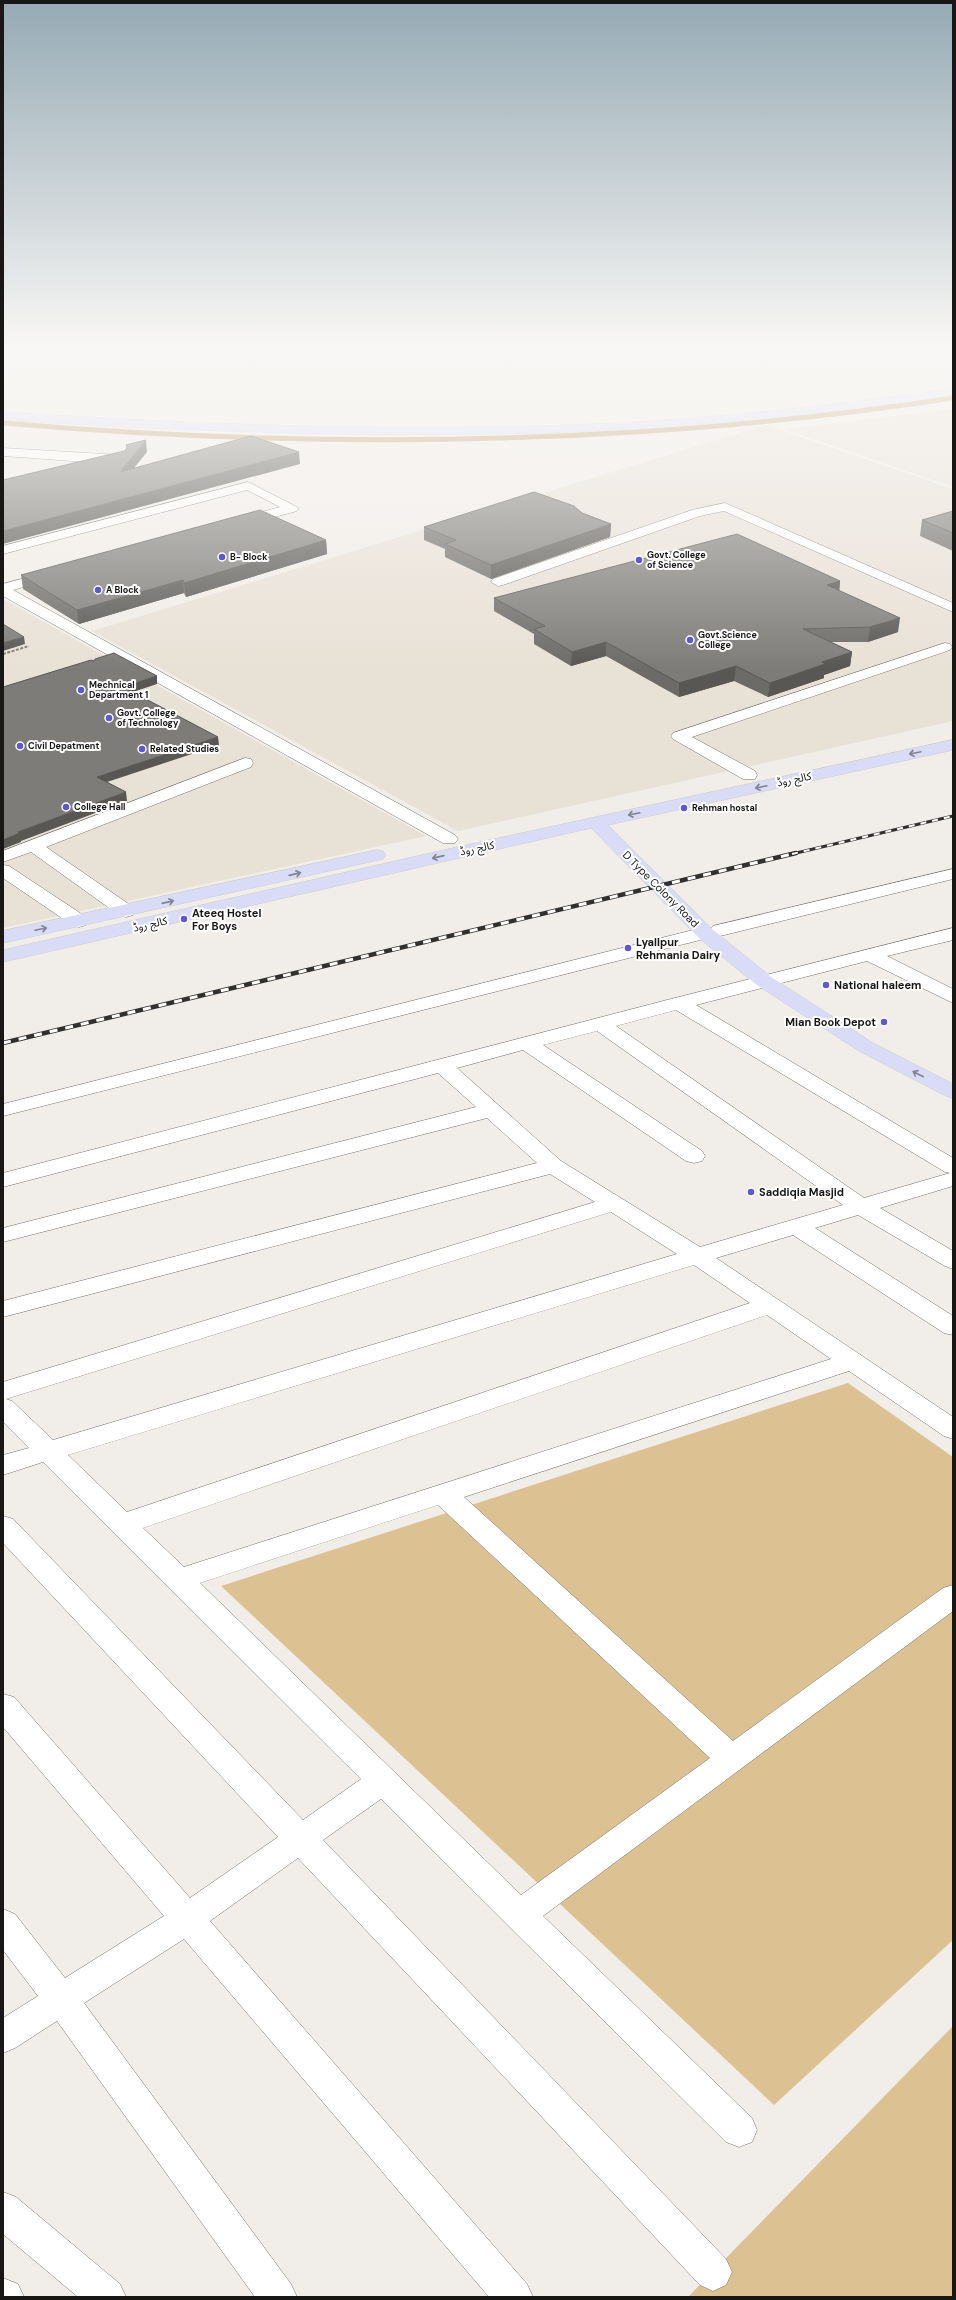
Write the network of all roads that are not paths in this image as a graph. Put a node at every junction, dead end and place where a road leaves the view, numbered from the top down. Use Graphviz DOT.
graph roads {
  1 [pos="49,454"];
  2 [pos="77,470"];
  3 [pos="230,525"];
  4 [pos="3,550"];
  5 [pos="64,572"];
  6 [pos="498,582"];
  7 [pos="3,589"];
  8 [pos="953,608"];
  9 [pos="945,647"];
  10 [pos="953,731"];
  11 [pos="953,745"];
  12 [pos="245,763"];
  13 [pos="749,776"];
  14 [pos="602,821"];
  15 [pos="449,839"];
  16 [pos="33,846"];
  17 [pos="3,857"];
  18 [pos="3,870"];
  19 [pos="953,874"];
  20 [pos="126,911"];
  21 [pos="79,921"];
  22 [pos="712,931"];
  23 [pos="952,935"];
  24 [pos="3,937"];
  25 [pos="870,954"];
  26 [pos="3,956"];
  27 [pos="772,979"];
  28 [pos="953,997"];
  29 [pos="678,1003"];
  30 [pos="600,1024"];
  31 [pos="526,1043"];
  32 [pos="442,1065"];
  33 [pos="953,1078"];
  34 [pos="953,1092"];
  35 [pos="3,1110"];
  36 [pos="491,1110"];
  37 [pos="694,1156"];
  38 [pos="553,1166"];
  39 [pos="953,1167"];
  40 [pos="953,1179"];
  41 [pos="3,1180"];
  42 [pos="614,1204"];
  43 [pos="861,1207"];
  44 [pos="795,1226"];
  45 [pos="3,1235"];
  46 [pos="698,1256"];
  47 [pos="953,1261"];
  48 [pos="770,1305"];
  49 [pos="3,1309"];
  50 [pos="953,1327"];
  51 [pos="853,1361"];
  52 [pos="3,1391"];
  53 [pos="3,1407"];
  54 [pos="953,1430"];
  55 [pos="47,1452"];
  56 [pos="3,1465"];
  57 [pos="443,1494"];
  58 [pos="121,1525"];
  59 [pos="3,1526"];
  60 [pos="177,1580"];
  61 [pos="953,1596"];
  62 [pos="3,1706"];
  63 [pos="732,1758"];
  64 [pos="382,1781"];
  65 [pos="519,1915"];
  66 [pos="188,1918"];
  67 [pos="3,1924"];
  68 [pos="62,1999"];
  69 [pos="3,2037"];
  70 [pos="739,2130"];
  71 [pos="3,2210"];
  72 [pos="713,2272"];
  73 [pos="107,2297"];
  74 [pos="278,2297"];
  75 [pos="514,2297"];
  1 -- 2 [label="street"];
  3 -- 4 [label="street"];
  5 -- 7 [label="street"];
  6 -- 8 [label="street"];
  7 -- 15 [label="street"];
  9 -- 13 [label="street"];
  10 -- 13 [label="main road, کالج روڈ"];
  11 -- 14 [label="main road, کالج روڈ, one-way"];
  12 -- 16 [label="street"];
  13 -- 15 [label="main road, کالج روڈ"];
  14 -- 22 [label="main road, D Type Colony Road"];
  14 -- 26 [label="main road, کالج روڈ, one-way"];
  20 -- 15 [label="main road, کالج روڈ, one-way"];
  16 -- 17 [label="street"];
  16 -- 20 [label="street"];
  18 -- 21 [label="street"];
  19 -- 22 [label="street"];
  20 -- 21 [label="main road, کالج روڈ"];
  24 -- 21 [label="main road, کالج روڈ, one-way"];
  22 -- 27 [label="main road, D Type Colony Road"];
  22 -- 35 [label="street"];
  23 -- 25 [label="street"];
  25 -- 27 [label="street"];
  25 -- 28 [label="street"];
  27 -- 29 [label="street"];
  27 -- 33 [label="main road, D Type Colony Road"];
  34 -- 27 [label="main road, D Type Colony Road, one-way"];
  29 -- 30 [label="street"];
  29 -- 39 [label="street"];
  30 -- 31 [label="street"];
  30 -- 43 [label="street"];
  31 -- 32 [label="street"];
  31 -- 37 [label="street"];
  32 -- 36 [label="street"];
  32 -- 41 [label="street"];
  36 -- 38 [label="street"];
  36 -- 45 [label="street"];
  38 -- 42 [label="street"];
  38 -- 49 [label="street"];
  40 -- 43 [label="street"];
  42 -- 46 [label="street"];
  42 -- 52 [label="street"];
  43 -- 44 [label="street"];
  43 -- 47 [label="street"];
  44 -- 46 [label="street"];
  44 -- 50 [label="street"];
  46 -- 48 [label="street"];
  46 -- 55 [label="street"];
  48 -- 51 [label="street"];
  48 -- 58 [label="street"];
  51 -- 54 [label="street"];
  51 -- 57 [label="street"];
  53 -- 55 [label="street"];
  55 -- 56 [label="street"];
  55 -- 58 [label="street"];
  57 -- 60 [label="street"];
  57 -- 63 [label="street"];
  58 -- 60 [label="street"];
  59 -- 72 [label="street"];
  60 -- 64 [label="street"];
  61 -- 63 [label="street"];
  62 -- 66 [label="street"];
  63 -- 65 [label="street"];
  64 -- 65 [label="street"];
  64 -- 66 [label="street"];
  65 -- 70 [label="street"];
  66 -- 68 [label="street"];
  66 -- 75 [label="street"];
  67 -- 68 [label="street"];
  68 -- 69 [label="street"];
  68 -- 74 [label="street"];
  71 -- 73 [label="street"];
}
